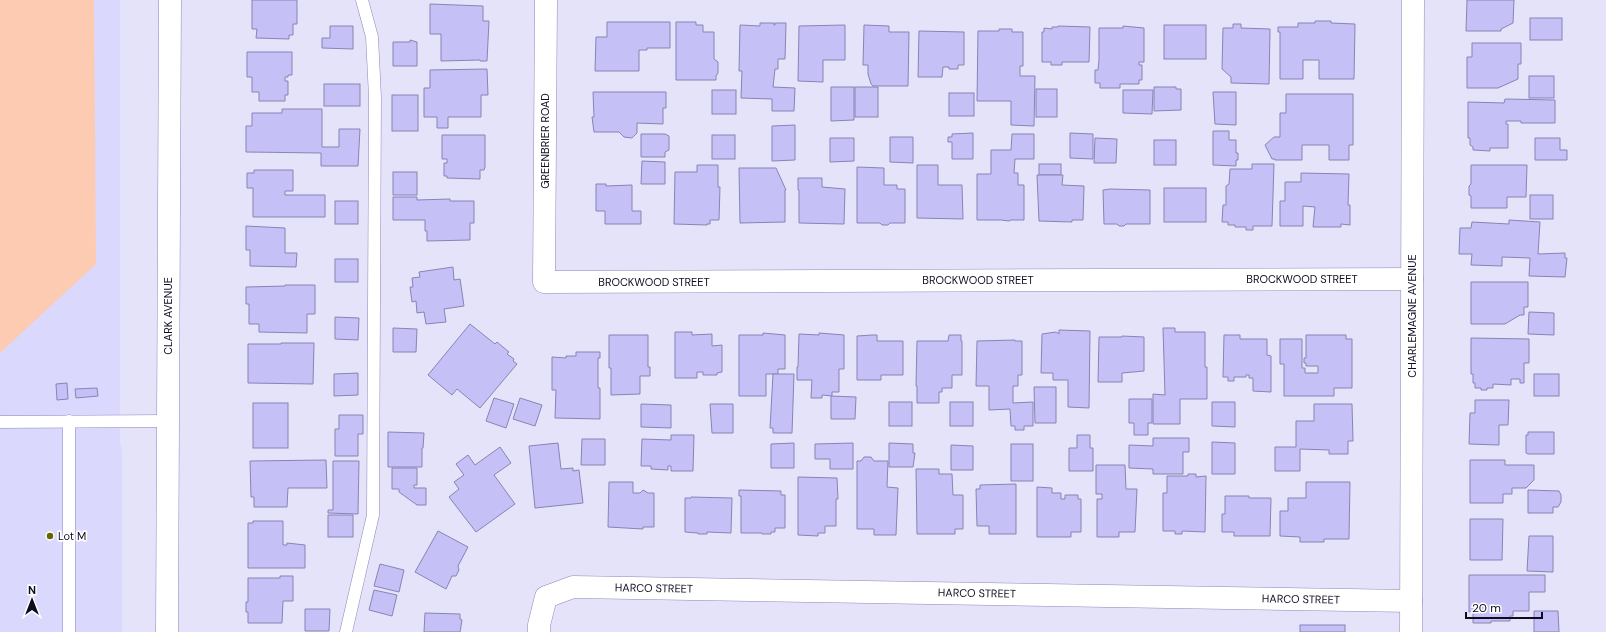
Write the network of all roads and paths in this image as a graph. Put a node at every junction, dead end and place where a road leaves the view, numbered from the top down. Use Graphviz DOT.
graph roads {
  1 [pos="170,0"];
  2 [pos="362,0"];
  3 [pos="546,0"];
  4 [pos="1413,0"];
  5 [pos="1412,279"];
  6 [pos="544,282"];
  7 [pos="69,421"];
  8 [pos="168,421"];
  9 [pos="0,422"];
  10 [pos="1411,600"];
  11 [pos="69,632"];
  12 [pos="167,632"];
  13 [pos="346,632"];
  14 [pos="539,632"];
  15 [pos="1411,632"];
  1 -- 8 [label="street, CLARK AVENUE"];
  2 -- 13 [label="lane"];
  3 -- 6 [label="street, GREENBRIER ROAD"];
  4 -- 5 [label="street, CHARLEMAGNE AVENUE"];
  5 -- 6 [label="street, BROCKWOOD STREET"];
  5 -- 10 [label="street, CHARLEMAGNE AVENUE"];
  7 -- 8 [label="lane"];
  7 -- 9 [label="lane"];
  7 -- 11 [label="lane"];
  8 -- 12 [label="street, CLARK AVENUE"];
  10 -- 14 [label="street, HARCO STREET"];
  10 -- 15 [label="street, CHARLEMAGNE AVENUE"];
}
